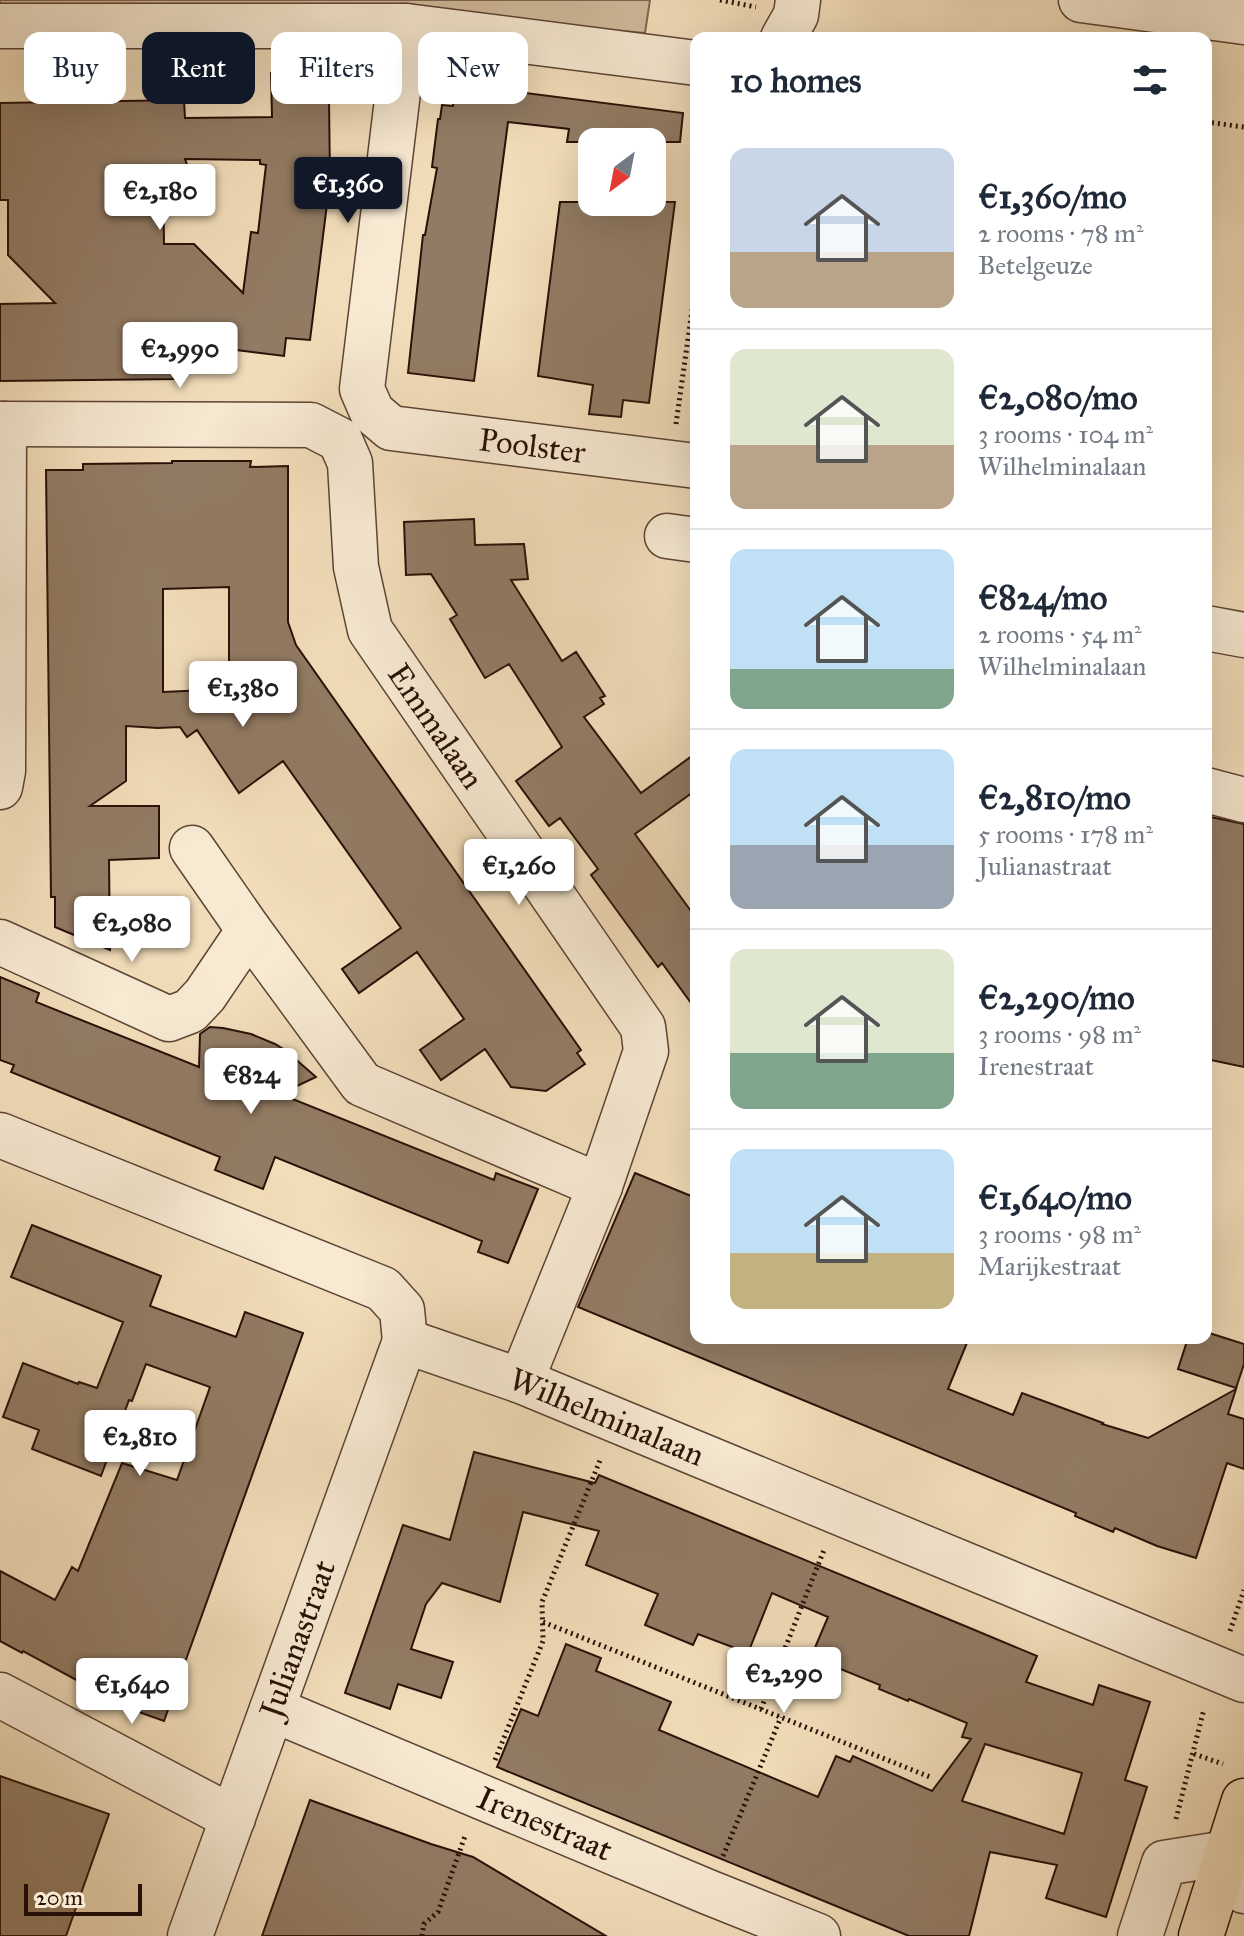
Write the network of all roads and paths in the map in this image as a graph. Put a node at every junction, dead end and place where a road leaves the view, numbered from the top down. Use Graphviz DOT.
graph roads {
  1 [pos="798,0"];
  2 [pos="1081,0"];
  3 [pos="1244,22"];
  4 [pos="0,26"];
  5 [pos="406,26"];
  6 [pos="788,32"];
  7 [pos="690,62"];
  8 [pos="1212,123"];
  9 [pos="1244,127"];
  10 [pos="690,366"];
  11 [pos="2,424"];
  12 [pos="356,426"];
  13 [pos="683,464"];
  14 [pos="1212,629"];
  15 [pos="1244,635"];
  16 [pos="0,787"];
  17 [pos="1212,792"];
  18 [pos="1244,800"];
  19 [pos="192,848"];
  20 [pos="249,930"];
  21 [pos="0,942"];
  22 [pos="0,1135"];
  23 [pos="600,1186"];
  24 [pos="405,1341"];
  25 [pos="521,1381"];
  26 [pos="616,1421"];
  27 [pos="838,1513"];
  28 [pos="543,1622"];
  29 [pos="1244,1680"];
  30 [pos="0,1695"];
  31 [pos="272,1709"];
  32 [pos="761,1709"];
  33 [pos="781,1717"];
  34 [pos="930,1777"];
  35 [pos="1238,1784"];
  36 [pos="480,1796"];
  37 [pos="233,1818"];
  38 [pos="1164,1863"];
  39 [pos="1236,1872"];
  40 [pos="708,1892"];
  41 [pos="190,1936"];
  42 [pos="422,1936"];
  43 [pos="818,1936"];
  44 [pos="1140,1936"];
  45 [pos="1201,1936"];
  1 -- 6 [label="street"];
  2 -- 3 [label="street"];
  4 -- 5 [label="street"];
  5 -- 7 [label="street"];
  5 -- 12 [label="street, Emmalaan"];
  8 -- 9 [label="path"];
  10 -- 13 [label="path"];
  11 -- 12 [label="street, Poolster"];
  11 -- 16 [label="street, Poolster"];
  12 -- 13 [label="street, Poolster"];
  12 -- 23 [label="street, Emmalaan"];
  14 -- 15 [label="street"];
  17 -- 18 [label="street"];
  19 -- 20 [label="street"];
  20 -- 21 [label="street"];
  20 -- 23 [label="street"];
  22 -- 24 [label="street"];
  23 -- 25 [label="street, Emmalaan"];
  24 -- 25 [label="street, Wilhelminalaan"];
  24 -- 31 [label="street, Julianastraat"];
  25 -- 26 [label="street, Wilhelminalaan"];
  26 -- 27 [label="street, Wilhelminalaan"];
  26 -- 28 [label="path"];
  27 -- 29 [label="street, Wilhelminalaan"];
  27 -- 32 [label="path"];
  28 -- 32 [label="path"];
  28 -- 36 [label="path"];
  30 -- 37 [label="street"];
  31 -- 36 [label="street, Irenestraat"];
  31 -- 37 [label="street, Julianastraat"];
  32 -- 33 [label="path"];
  33 -- 34 [label="path"];
  33 -- 40 [label="path"];
  35 -- 38 [label="path"];
  35 -- 39 [label="main road"];
  36 -- 40 [label="street, Irenestraat"];
  36 -- 42 [label="path"];
  37 -- 41 [label="street, Julianastraat"];
  38 -- 39 [label="street"];
  38 -- 44 [label="street"];
  39 -- 45 [label="main road"];
  40 -- 43 [label="street, Irenestraat"];
}
